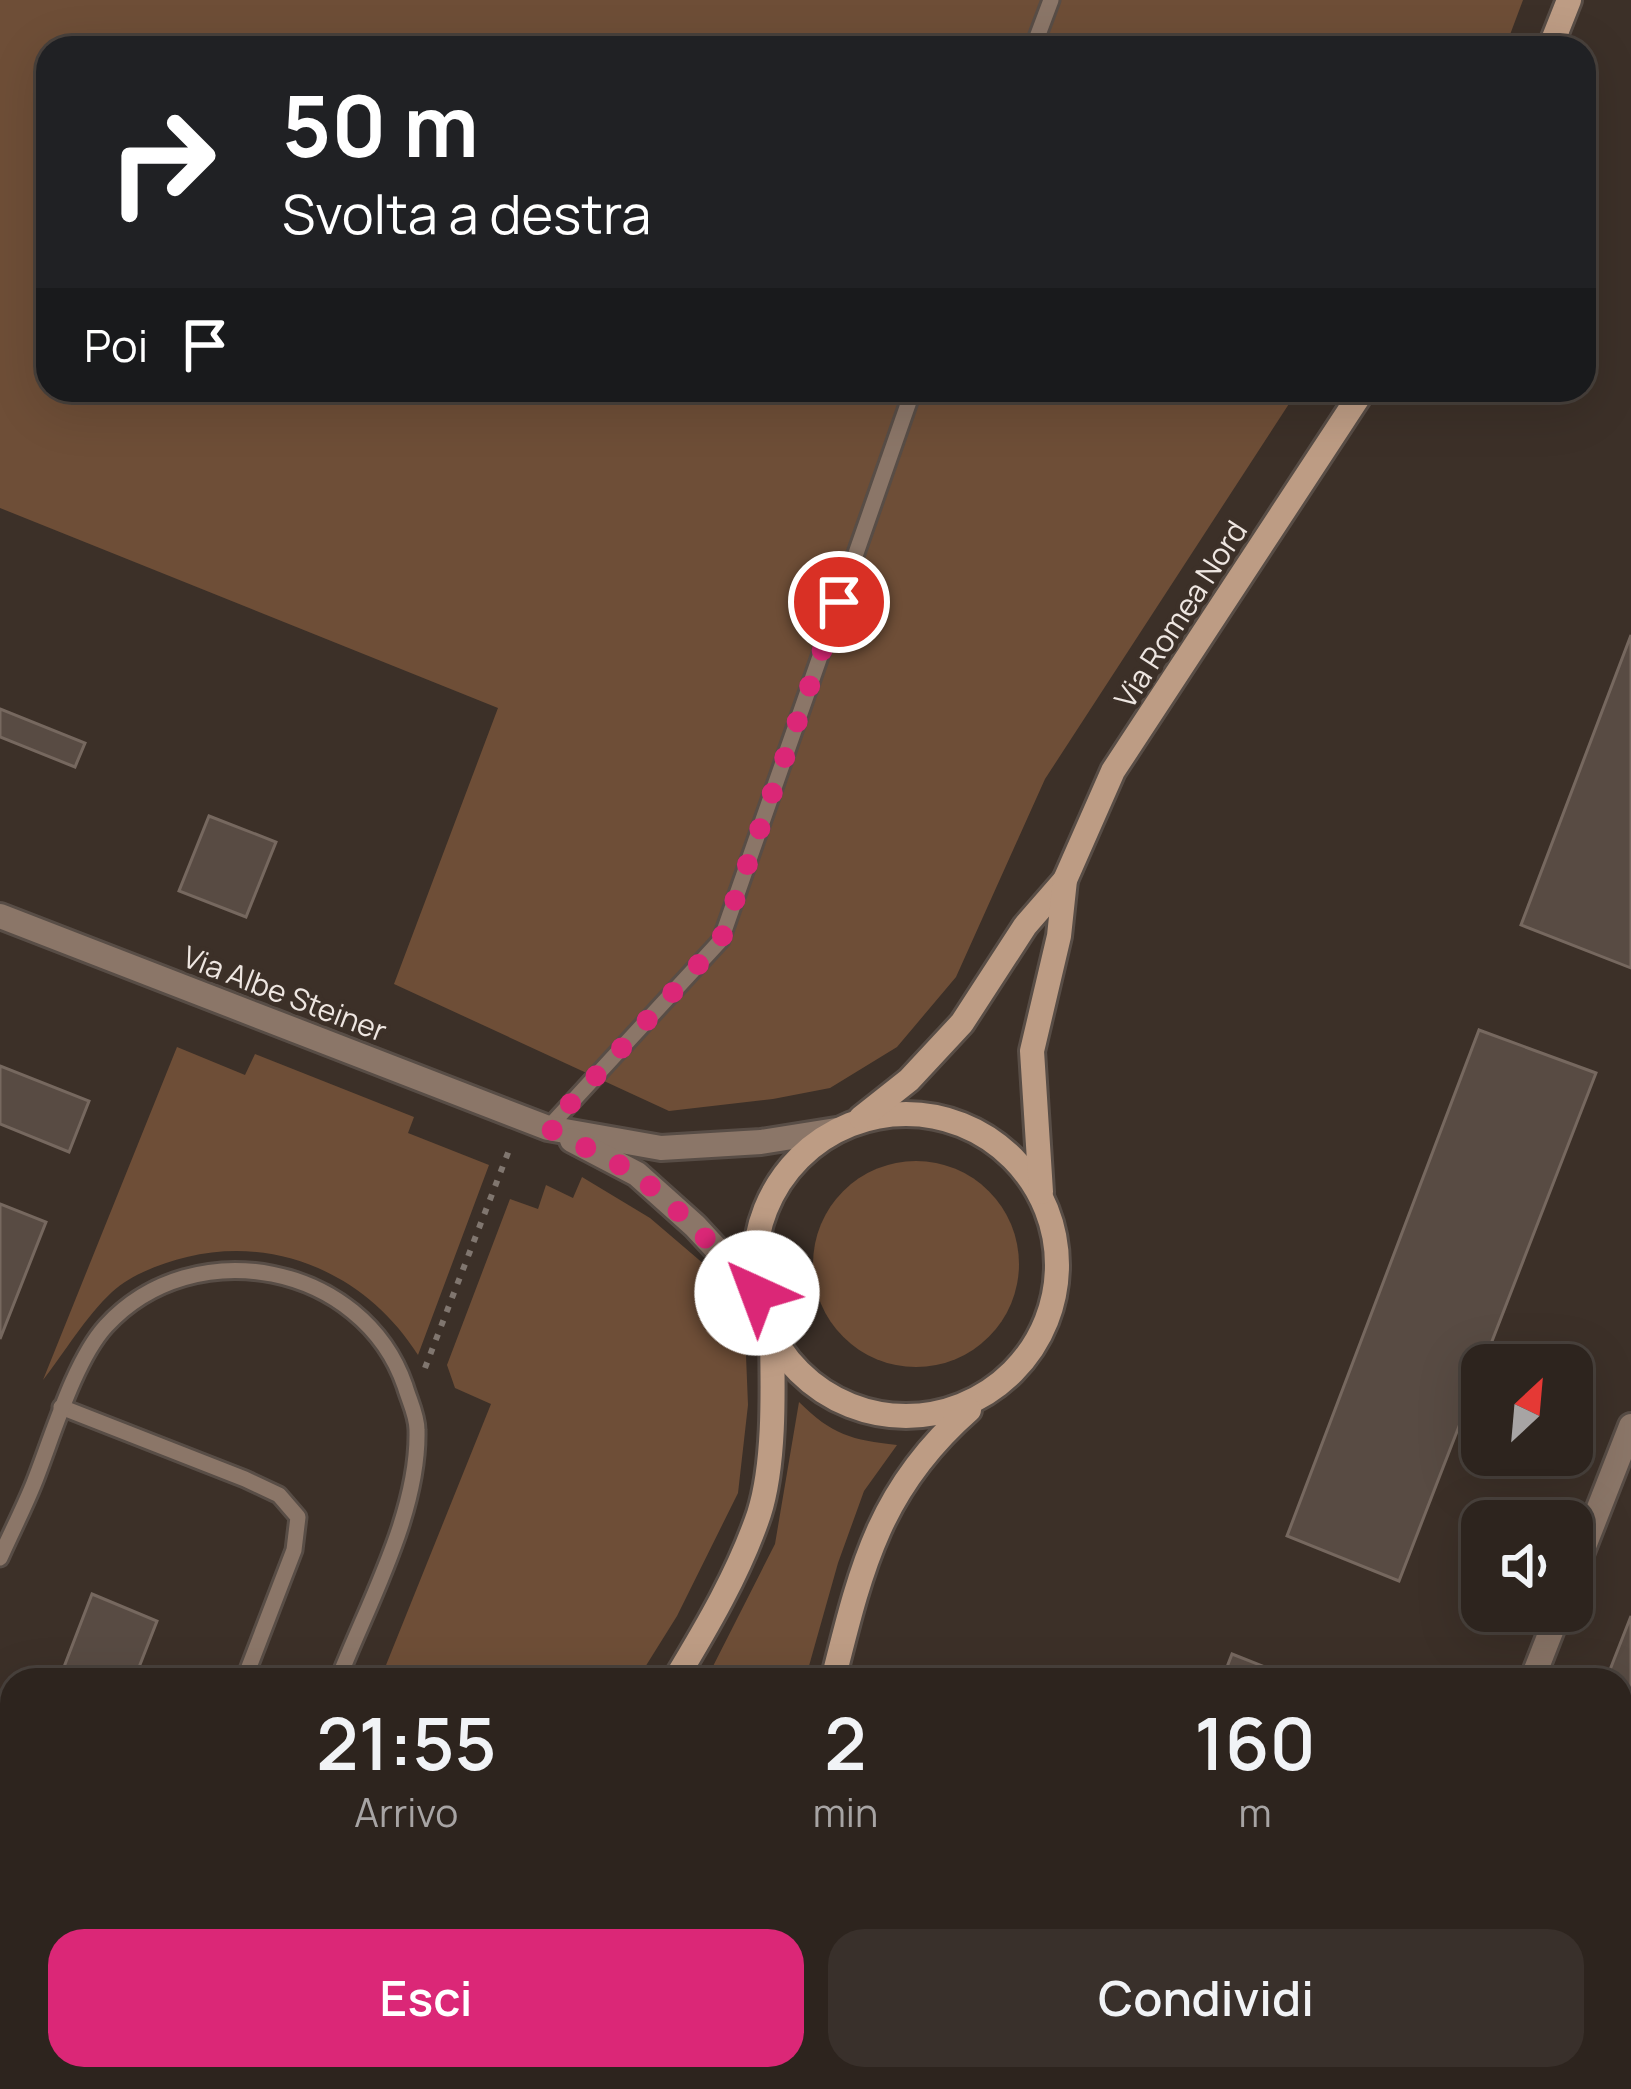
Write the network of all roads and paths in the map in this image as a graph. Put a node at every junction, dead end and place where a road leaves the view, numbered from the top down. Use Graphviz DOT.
graph roads {
  1 [pos="1052,0"];
  2 [pos="1569,0"];
  3 [pos="1038,36"];
  4 [pos="1555,36"];
  5 [pos="909,402"];
  6 [pos="1355,402"];
  7 [pos="1065,880"];
  8 [pos="0,916"];
  9 [pos="521,1120"];
  10 [pos="846,1126"];
  11 [pos="548,1128"];
  12 [pos="1041,1194"];
  13 [pos="757,1293"];
  14 [pos="772,1338"];
  15 [pos="405,1387"];
  16 [pos="986,1395"];
  17 [pos="61,1407"];
  18 [pos="1631,1426"];
  19 [pos="1593,1523"];
  20 [pos="0,1558"];
  21 [pos="1551,1632"];
  22 [pos="249,1668"];
  23 [pos="343,1668"];
  24 [pos="682,1668"];
  25 [pos="836,1668"];
  26 [pos="1537,1668"];
  1 -- 3 [label="lane"];
  2 -- 4 [label="main road"];
  5 -- 11 [label="lane"];
  6 -- 7 [label="main road, Via Romea Nord"];
  7 -- 10 [label="main road, Via Romea Nord"];
  7 -- 12 [label="main road, Via Romea Nord"];
  8 -- 9 [label="street, Via Albe Steiner"];
  9 -- 11 [label="street, Via Albe Steiner"];
  9 -- 15 [label="path"];
  10 -- 11 [label="street, Via Albe Steiner"];
  10 -- 12 [label="main road"];
  10 -- 13 [label="main road"];
  11 -- 13 [label="street, Via Albe Steiner"];
  12 -- 16 [label="main road"];
  13 -- 14 [label="main road"];
  14 -- 16 [label="main road"];
  14 -- 24 [label="main road"];
  15 -- 17 [label="lane"];
  15 -- 23 [label="lane"];
  16 -- 25 [label="main road"];
  17 -- 20 [label="lane"];
  17 -- 22 [label="lane"];
  18 -- 19 [label="street"];
  21 -- 26 [label="street"];
}
